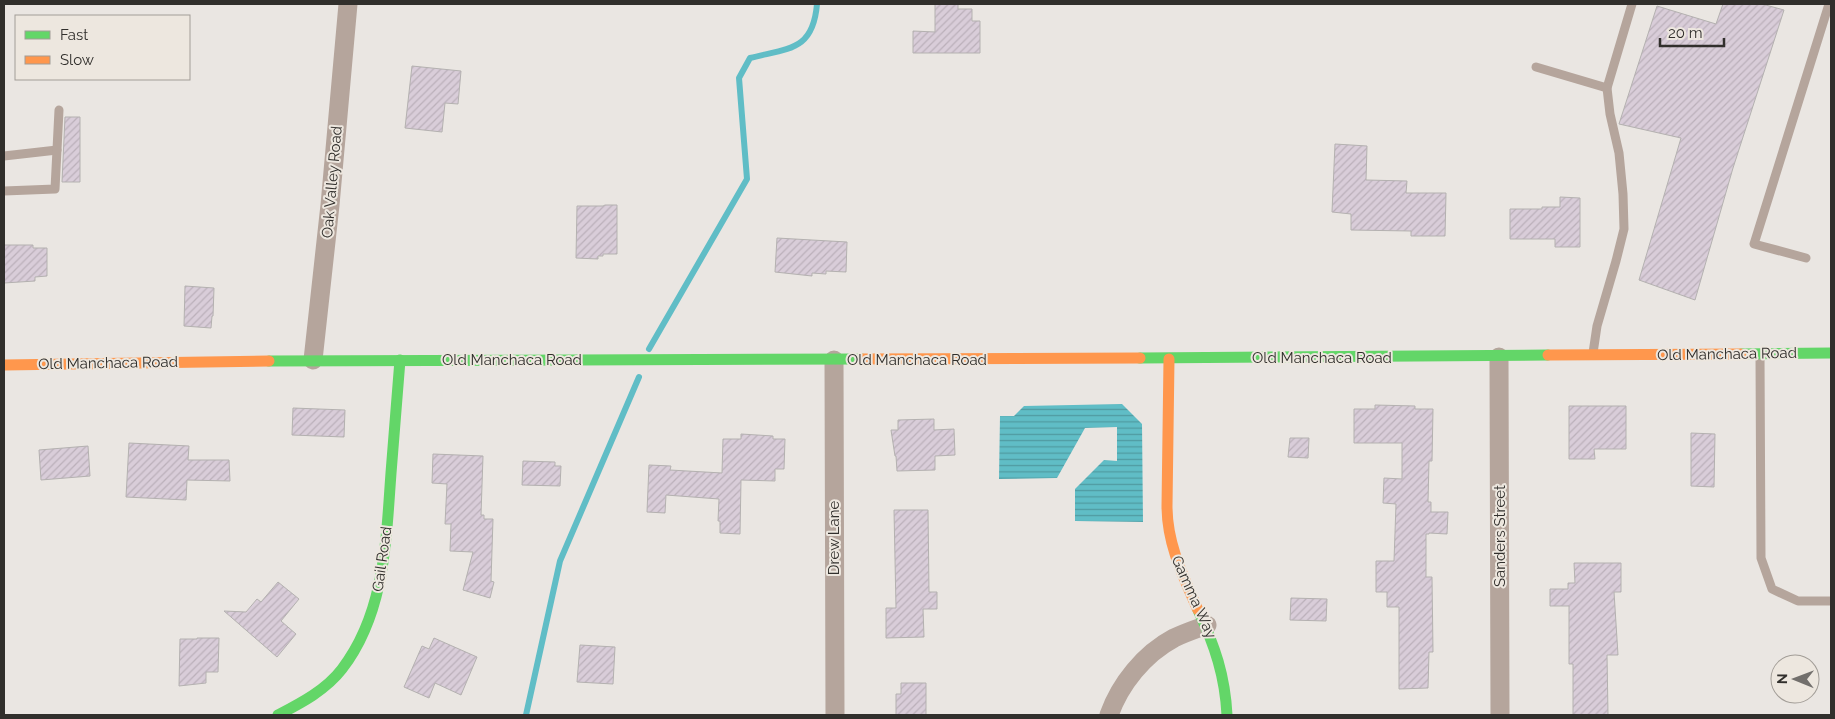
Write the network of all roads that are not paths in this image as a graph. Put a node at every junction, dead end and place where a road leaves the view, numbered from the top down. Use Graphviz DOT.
graph roads {
  1 [pos="348,4"];
  2 [pos="1632,4"];
  3 [pos="1830,4"];
  4 [pos="1536,67"];
  5 [pos="1607,88"];
  6 [pos="59,110"];
  7 [pos="57,150"];
  8 [pos="4,156"];
  9 [pos="4,191"];
  10 [pos="1806,258"];
  11 [pos="1831,353"];
  12 [pos="1760,354"];
  13 [pos="1592,356"];
  14 [pos="1499,357"];
  15 [pos="1169,359"];
  16 [pos="313,360"];
  17 [pos="400,360"];
  18 [pos="834,360"];
  19 [pos="4,364"];
  20 [pos="1831,601"];
  21 [pos="1207,625"];
  22 [pos="278,715"];
  23 [pos="835,715"];
  24 [pos="1109,715"];
  25 [pos="1227,715"];
  26 [pos="1500,715"];
  1 -- 16 [label="street, Oak Valley Road"];
  2 -- 5 [label="lane"];
  3 -- 10 [label="lane"];
  4 -- 5 [label="lane"];
  5 -- 13 [label="lane"];
  6 -- 7 [label="lane"];
  7 -- 8 [label="lane"];
  7 -- 9 [label="lane"];
  11 -- 12 [label="street, Old Manchaca Road"];
  12 -- 13 [label="street, Old Manchaca Road"];
  12 -- 20 [label="lane"];
  13 -- 14 [label="street, Old Manchaca Road"];
  14 -- 15 [label="street, Old Manchaca Road"];
  14 -- 26 [label="street, Sanders Street"];
  15 -- 18 [label="street, Old Manchaca Road"];
  15 -- 21 [label="street, Gamma Way"];
  16 -- 17 [label="street, Old Manchaca Road"];
  16 -- 19 [label="street, Old Manchaca Road"];
  17 -- 18 [label="street, Old Manchaca Road"];
  17 -- 22 [label="street, Gail Road"];
  18 -- 23 [label="street, Drew Lane"];
  21 -- 24 [label="street"];
  21 -- 25 [label="street, Gamma Way"];
}
